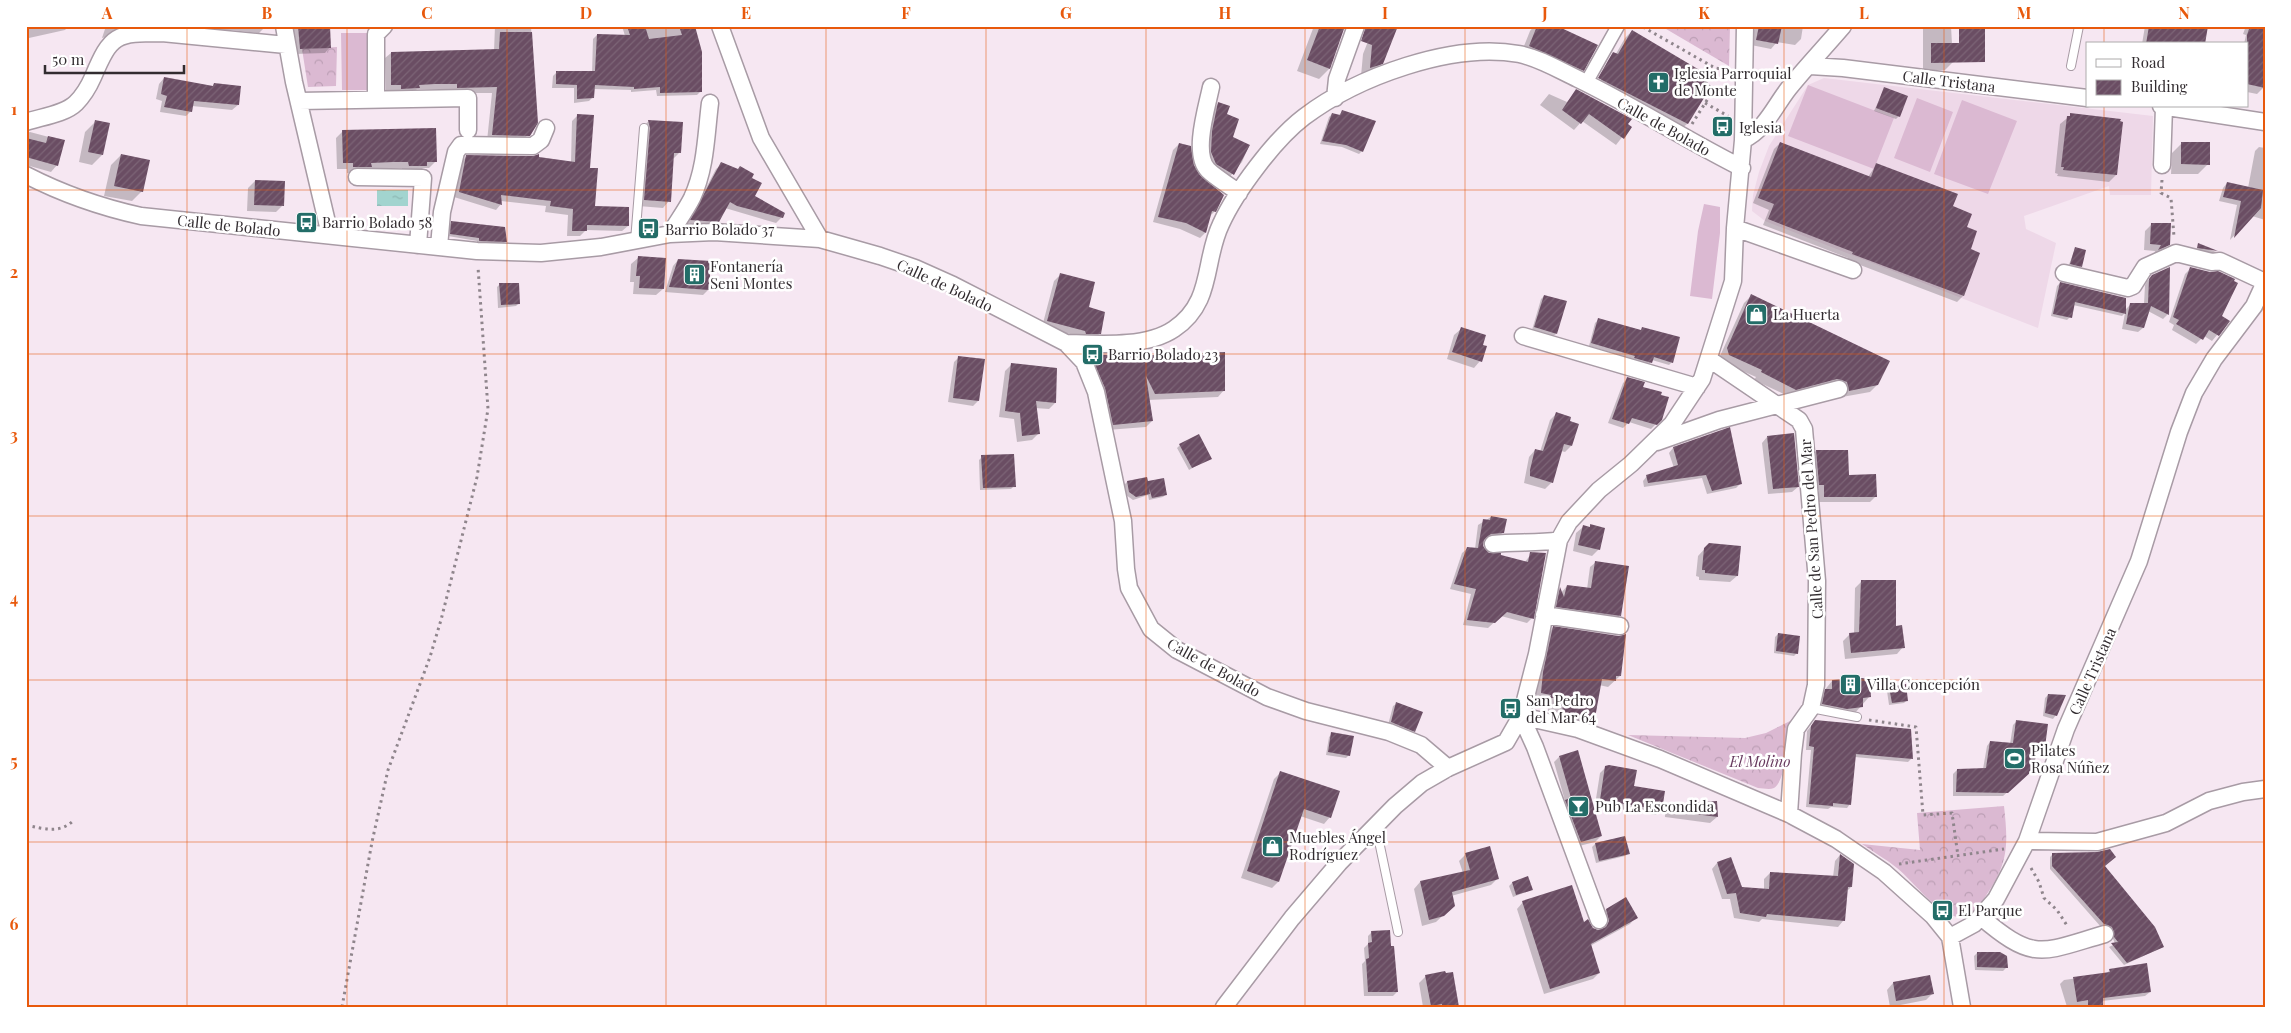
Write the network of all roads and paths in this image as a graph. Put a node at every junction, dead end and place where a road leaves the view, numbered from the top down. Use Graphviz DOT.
graph roads {
  1 [pos="284,26"];
  2 [pos="384,26"];
  3 [pos="720,26"];
  4 [pos="1356,26"];
  5 [pos="1618,26"];
  6 [pos="1745,26"];
  7 [pos="1843,26"];
  8 [pos="2079,26"];
  9 [pos="1643,27"];
  10 [pos="286,45"];
  11 [pos="1810,66"];
  12 [pos="2071,66"];
  13 [pos="1715,68"];
  14 [pos="1745,73"];
  15 [pos="1586,83"];
  16 [pos="1211,87"];
  17 [pos="1335,98"];
  18 [pos="2086,98"];
  19 [pos="376,100"];
  20 [pos="298,101"];
  21 [pos="710,103"];
  22 [pos="2162,108"];
  23 [pos="2175,108"];
  24 [pos="27,121"];
  25 [pos="2265,122"];
  26 [pos="546,128"];
  27 [pos="644,128"];
  28 [pos="468,130"];
  29 [pos="1684,138"];
  30 [pos="1743,140"];
  31 [pos="2162,165"];
  32 [pos="1742,168"];
  33 [pos="26,175"];
  34 [pos="357,177"];
  35 [pos="1239,193"];
  36 [pos="1735,228"];
  37 [pos="670,234"];
  38 [pos="330,235"];
  39 [pos="820,239"];
  40 [pos="635,241"];
  41 [pos="418,244"];
  42 [pos="439,247"];
  43 [pos="477,251"];
  44 [pos="2176,253"];
  45 [pos="1854,270"];
  46 [pos="2064,273"];
  47 [pos="2265,282"];
  48 [pos="1522,336"];
  49 [pos="1066,343"];
  50 [pos="1709,359"];
  51 [pos="1697,387"];
  52 [pos="1839,389"];
  53 [pos="1775,404"];
  54 [pos="1652,443"];
  55 [pos="1559,540"];
  56 [pos="1493,544"];
  57 [pos="1544,615"];
  58 [pos="1620,626"];
  59 [pos="1811,708"];
  60 [pos="1521,716"];
  61 [pos="1857,717"];
  62 [pos="1448,768"];
  63 [pos="2265,789"];
  64 [pos="1789,814"];
  65 [pos="74,820"];
  66 [pos="26,825"];
  67 [pos="1376,827"];
  68 [pos="2027,841"];
  69 [pos="1958,856"];
  70 [pos="2018,856"];
  71 [pos="1884,872"];
  72 [pos="1981,917"];
  73 [pos="1599,920"];
  74 [pos="1398,932"];
  75 [pos="2105,934"];
  76 [pos="1950,937"];
  77 [pos="2078,942"];
  78 [pos="342,1007"];
  79 [pos="1224,1007"];
  80 [pos="1962,1007"];
  1 -- 10 [label="street"];
  2 -- 19 [label="street"];
  3 -- 39 [label="street"];
  4 -- 17 [label="street"];
  5 -- 15 [label="street"];
  6 -- 14 [label="street"];
  7 -- 11 [label="street"];
  8 -- 12 [label="lane"];
  9 -- 13 [label="path"];
  10 -- 20 [label="street"];
  10 -- 24 [label="street"];
  11 -- 18 [label="street, Calle Tristana"];
  11 -- 30 [label="street"];
  13 -- 14 [label="path"];
  13 -- 29 [label="path"];
  14 -- 30 [label="street"];
  15 -- 17 [label="street, Calle de Bolado"];
  15 -- 29 [label="street, Calle de Bolado"];
  16 -- 35 [label="street"];
  17 -- 35 [label="street, Calle de Bolado"];
  19 -- 20 [label="street"];
  19 -- 28 [label="street"];
  20 -- 38 [label="street"];
  21 -- 37 [label="street"];
  22 -- 31 [label="street"];
  23 -- 25 [label="street"];
  26 -- 42 [label="street"];
  27 -- 40 [label="lane"];
  29 -- 32 [label="street, Calle de Bolado"];
  30 -- 32 [label="street"];
  31 -- 44 [label="path"];
  32 -- 36 [label="street"];
  33 -- 38 [label="street, Calle de Bolado"];
  34 -- 41 [label="street"];
  35 -- 49 [label="street, Calle de Bolado"];
  36 -- 45 [label="street"];
  36 -- 50 [label="street"];
  37 -- 39 [label="street, Calle de Bolado"];
  37 -- 40 [label="street, Calle de Bolado"];
  38 -- 41 [label="street, Calle de Bolado"];
  39 -- 49 [label="street, Calle de Bolado"];
  40 -- 43 [label="street, Calle de Bolado"];
  41 -- 42 [label="street, Calle de Bolado"];
  42 -- 43 [label="street, Calle de Bolado"];
  43 -- 78 [label="path"];
  44 -- 46 [label="street"];
  44 -- 47 [label="street, Calle Tristana"];
  47 -- 68 [label="street, Calle Tristana"];
  48 -- 51 [label="street"];
  49 -- 62 [label="street, Calle de Bolado"];
  50 -- 51 [label="street"];
  50 -- 53 [label="street, Calle de San Pedro del Mar"];
  51 -- 54 [label="street"];
  52 -- 53 [label="street"];
  53 -- 54 [label="street"];
  53 -- 59 [label="street, Calle de San Pedro del Mar"];
  54 -- 55 [label="street"];
  55 -- 56 [label="street"];
  55 -- 57 [label="street"];
  57 -- 58 [label="street"];
  57 -- 60 [label="street"];
  59 -- 61 [label="lane"];
  59 -- 64 [label="street, Calle de San Pedro del Mar"];
  60 -- 62 [label="street"];
  60 -- 64 [label="street"];
  60 -- 73 [label="street"];
  61 -- 69 [label="path"];
  62 -- 67 [label="street"];
  63 -- 68 [label="street"];
  64 -- 71 [label="street"];
  65 -- 66 [label="path"];
  67 -- 74 [label="lane"];
  67 -- 79 [label="street"];
  68 -- 70 [label="street"];
  69 -- 70 [label="path"];
  69 -- 71 [label="path"];
  70 -- 72 [label="street"];
  70 -- 77 [label="path"];
  71 -- 76 [label="street"];
  72 -- 76 [label="street"];
  72 -- 77 [label="street"];
  75 -- 77 [label="street"];
  76 -- 80 [label="street"];
}
